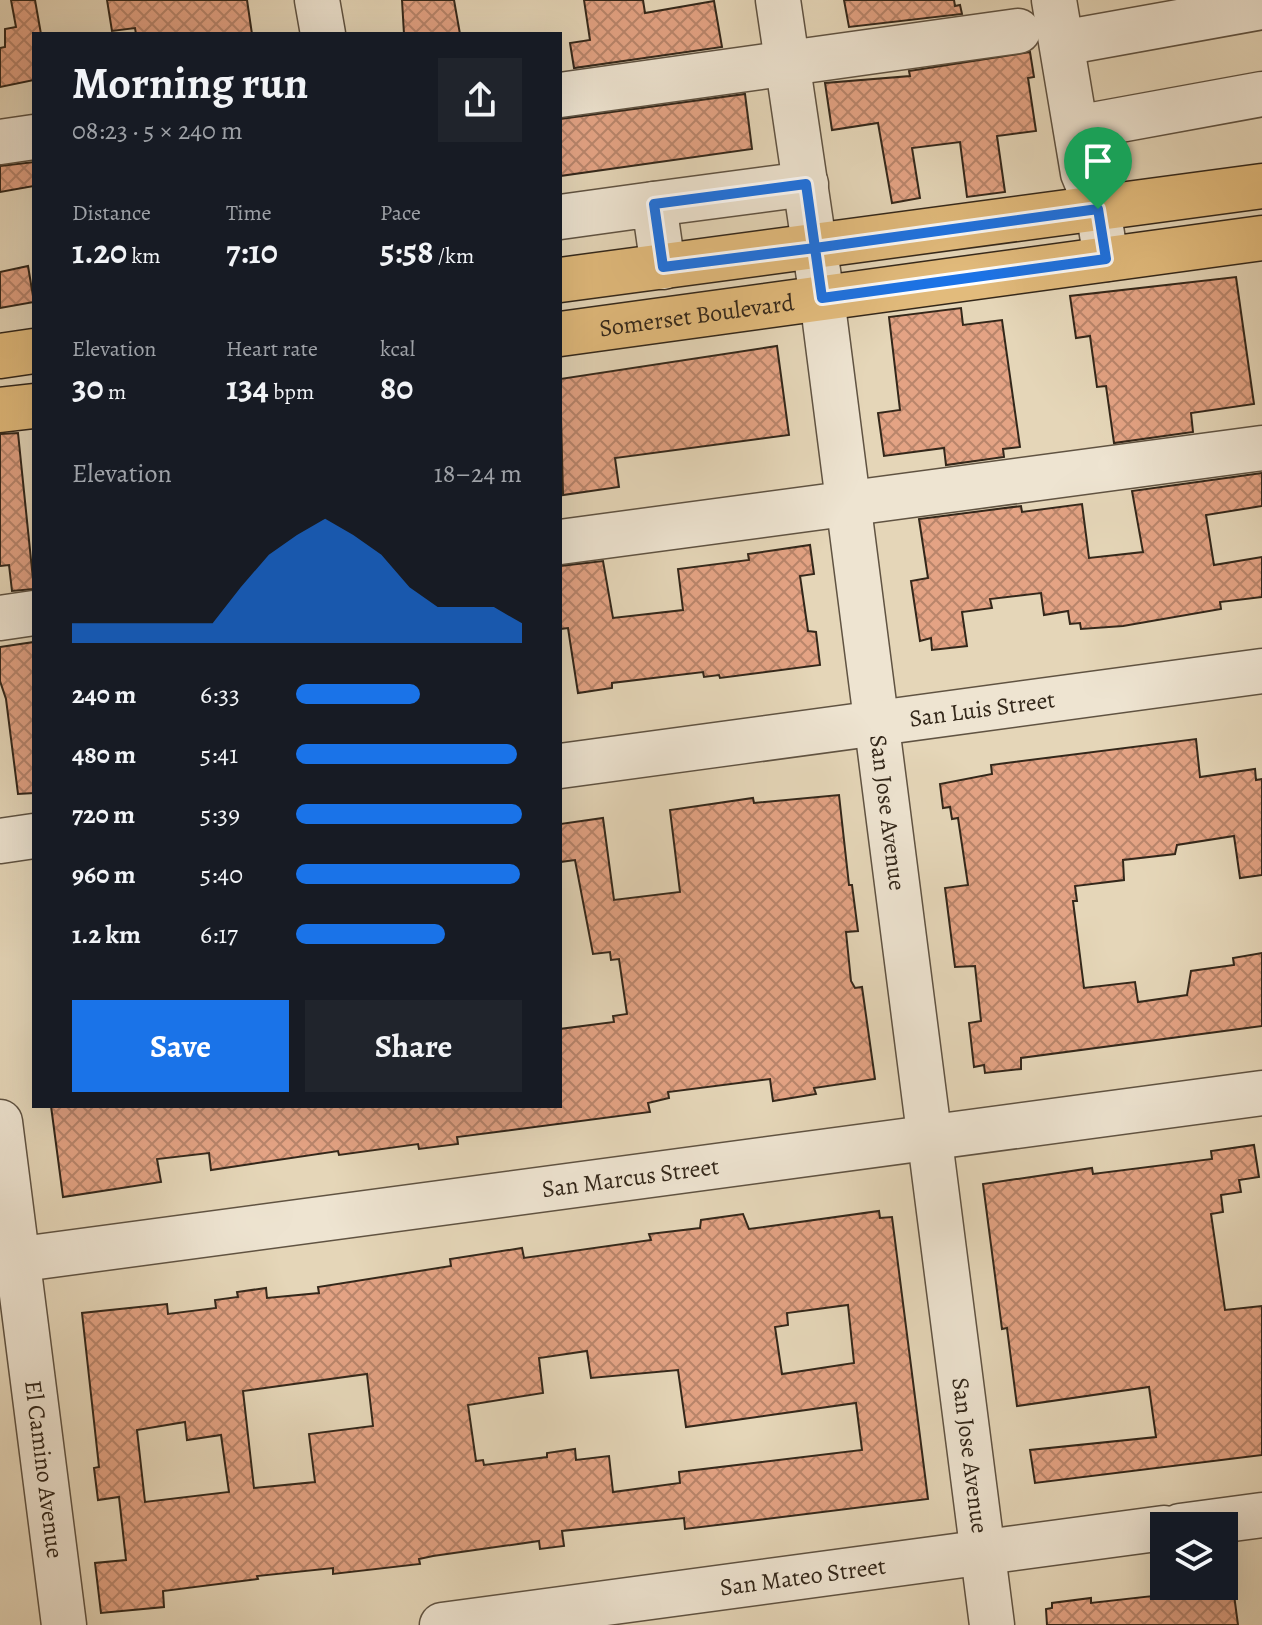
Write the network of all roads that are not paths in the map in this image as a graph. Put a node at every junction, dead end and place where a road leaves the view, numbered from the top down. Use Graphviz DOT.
graph roads {
  1 [pos="317,0"];
  2 [pos="778,0"];
  3 [pos="1054,0"];
  4 [pos="1262,7"];
  5 [pos="1018,31"];
  6 [pos="323,32"];
  7 [pos="1062,43"];
  8 [pos="789,64"];
  9 [pos="1262,94"];
  10 [pos="562,95"];
  11 [pos="1076,128"];
  12 [pos="32,137"];
  13 [pos="0,142"];
  14 [pos="806,184"];
  15 [pos="1262,186"];
  16 [pos="654,204"];
  17 [pos="1098,209"];
  18 [pos="562,217"];
  19 [pos="1262,238"];
  20 [pos="815,248"];
  21 [pos="1106,259"];
  22 [pos="663,267"];
  23 [pos="562,280"];
  24 [pos="822,298"];
  25 [pos="562,334"];
  26 [pos="32,351"];
  27 [pos="0,356"];
  28 [pos="32,406"];
  29 [pos="0,410"];
  30 [pos="1262,448"];
  31 [pos="848,504"];
  32 [pos="562,542"];
  33 [pos="32,613"];
  34 [pos="0,618"];
  35 [pos="1262,671"];
  36 [pos="877,723"];
  37 [pos="562,766"];
  38 [pos="32,836"];
  39 [pos="0,841"];
  40 [pos="1262,1093"];
  41 [pos="0,1122"];
  42 [pos="929,1137"];
  43 [pos="9,1261"];
  44 [pos="1262,1515"];
  45 [pos="1238,1518"];
  46 [pos="1150,1530"];
  47 [pos="982,1553"];
  48 [pos="64,1625"];
  49 [pos="442,1625"];
  50 [pos="992,1625"];
  1 -- 6 [label="street"];
  2 -- 8 [label="street, San Jose Avenue"];
  3 -- 7 [label="street"];
  4 -- 7 [label="street"];
  5 -- 8 [label="street"];
  7 -- 11 [label="street"];
  8 -- 10 [label="street"];
  8 -- 14 [label="street, San Jose Avenue"];
  9 -- 11 [label="street"];
  11 -- 17 [label="street"];
  12 -- 13 [label="street"];
  14 -- 16 [label="street"];
  14 -- 20 [label="street, San Jose Avenue"];
  15 -- 17 [label="main road, Somerset Boulevard"];
  16 -- 18 [label="street"];
  16 -- 22 [label="street"];
  17 -- 20 [label="main road, Somerset Boulevard"];
  17 -- 21 [label="street"];
  19 -- 21 [label="main road, Somerset Boulevard"];
  20 -- 22 [label="main road, Somerset Boulevard"];
  20 -- 24 [label="street, San Jose Avenue"];
  21 -- 24 [label="main road, Somerset Boulevard"];
  22 -- 23 [label="main road, Somerset Boulevard"];
  24 -- 25 [label="main road, Somerset Boulevard"];
  24 -- 31 [label="street, San Jose Avenue"];
  26 -- 27 [label="main road"];
  28 -- 29 [label="main road"];
  30 -- 31 [label="street"];
  31 -- 32 [label="street"];
  31 -- 36 [label="street, San Jose Avenue"];
  33 -- 34 [label="street"];
  35 -- 36 [label="street, San Luis Street"];
  36 -- 37 [label="street, San Luis Street"];
  36 -- 42 [label="street, San Jose Avenue"];
  38 -- 39 [label="street"];
  40 -- 42 [label="street, San Marcus Street"];
  41 -- 43 [label="street, El Camino Avenue"];
  42 -- 43 [label="street, San Marcus Street"];
  42 -- 47 [label="street, San Jose Avenue"];
  43 -- 48 [label="street, El Camino Avenue"];
  44 -- 45 [label="street"];
  46 -- 47 [label="street, San Mateo Street"];
  47 -- 49 [label="street, San Mateo Street"];
  47 -- 50 [label="street, San Jose Avenue"];
}
